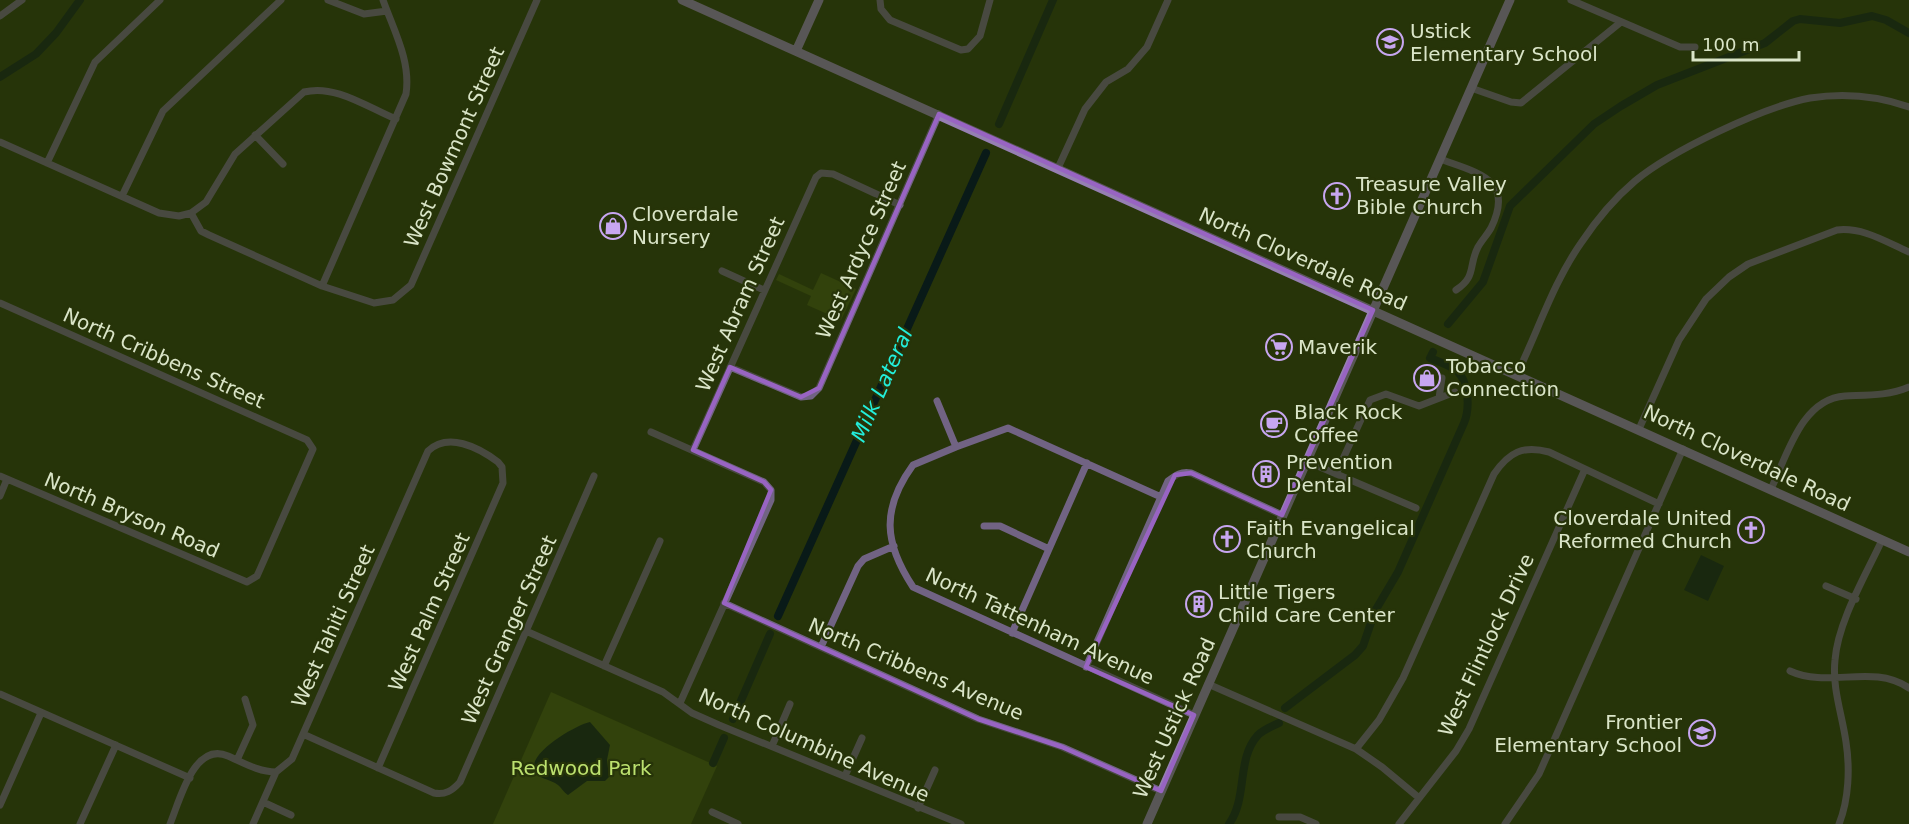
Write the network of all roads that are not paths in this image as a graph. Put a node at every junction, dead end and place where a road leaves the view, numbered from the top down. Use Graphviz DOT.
graph roads {
  1 [pos="22,0"];
  2 [pos="160,0"];
  3 [pos="281,0"];
  4 [pos="328,0"];
  5 [pos="383,0"];
  6 [pos="537,0"];
  7 [pos="682,0"];
  8 [pos="819,0"];
  9 [pos="880,0"];
  10 [pos="990,0"];
  11 [pos="1168,0"];
  12 [pos="1510,0"];
  13 [pos="1571,0"];
  14 [pos="387,11"];
  15 [pos="0,16"];
  16 [pos="1621,22"];
  17 [pos="1695,47"];
  18 [pos="796,51"];
  19 [pos="1471,88"];
  20 [pos="1909,107"];
  21 [pos="939,114"];
  22 [pos="396,119"];
  23 [pos="255,135"];
  24 [pos="0,142"];
  25 [pos="1440,159"];
  26 [pos="47,164"];
  27 [pos="283,164"];
  28 [pos="1058,168"];
  29 [pos="122,196"];
  30 [pos="900,205"];
  31 [pos="190,213"];
  32 [pos="1909,252"];
  33 [pos="722,271"];
  34 [pos="322,286"];
  35 [pos="764,290"];
  36 [pos="1456,290"];
  37 [pos="0,303"];
  38 [pos="1373,310"];
  39 [pos="730,367"];
  40 [pos="1517,374"];
  41 [pos="1442,378"];
  42 [pos="1909,387"];
  43 [pos="1455,392"];
  44 [pos="1439,398"];
  45 [pos="937,401"];
  46 [pos="1639,429"];
  47 [pos="651,432"];
  48 [pos="441,441"];
  49 [pos="956,447"];
  50 [pos="1683,449"];
  51 [pos="693,450"];
  52 [pos="1306,461"];
  53 [pos="1087,463"];
  54 [pos="1585,469"];
  55 [pos="1335,474"];
  56 [pos="594,476"];
  57 [pos="4,478"];
  58 [pos="1771,489"];
  59 [pos="0,496"];
  60 [pos="1161,496"];
  61 [pos="1659,504"];
  62 [pos="1416,508"];
  63 [pos="1282,515"];
  64 [pos="984,526"];
  65 [pos="660,540"];
  66 [pos="1882,540"];
  67 [pos="894,546"];
  68 [pos="1049,549"];
  69 [pos="1909,552"];
  70 [pos="251,581"];
  71 [pos="1826,586"];
  72 [pos="1856,599"];
  73 [pos="724,603"];
  74 [pos="526,631"];
  75 [pos="1012,633"];
  76 [pos="821,647"];
  77 [pos="604,666"];
  78 [pos="1086,667"];
  79 [pos="1790,672"];
  80 [pos="1834,677"];
  81 [pos="1208,684"];
  82 [pos="1909,688"];
  83 [pos="0,694"];
  84 [pos="245,699"];
  85 [pos="680,703"];
  86 [pos="790,705"];
  87 [pos="41,712"];
  88 [pos="1194,715"];
  89 [pos="303,734"];
  90 [pos="862,738"];
  91 [pos="116,745"];
  92 [pos="772,746"];
  93 [pos="1356,749"];
  94 [pos="237,760"];
  95 [pos="378,768"];
  96 [pos="935,770"];
  97 [pos="276,772"];
  98 [pos="845,776"];
  99 [pos="190,778"];
  100 [pos="1161,791"];
  101 [pos="1418,797"];
  102 [pos="263,802"];
  103 [pos="0,805"];
  104 [pos="918,808"];
  105 [pos="712,812"];
  106 [pos="291,815"];
  107 [pos="1278,817"];
  108 [pos="80,824"];
  109 [pos="170,824"];
  110 [pos="254,824"];
  111 [pos="738,824"];
  112 [pos="961,824"];
  113 [pos="1146,824"];
  114 [pos="1316,824"];
  115 [pos="1399,824"];
  116 [pos="1505,824"];
  117 [pos="1839,824"];
  1 -- 15 [label="street"];
  2 -- 26 [label="street"];
  3 -- 29 [label="street"];
  4 -- 14 [label="street"];
  5 -- 14 [label="street"];
  6 -- 34 [label="street, West Bowmont Street"];
  7 -- 18 [label="main road, North Cloverdale Road"];
  8 -- 18 [label="main road"];
  9 -- 10 [label="street"];
  11 -- 28 [label="street"];
  12 -- 19 [label="main road, West Ustick Road"];
  13 -- 16 [label="street"];
  14 -- 22 [label="street"];
  16 -- 17 [label="street"];
  16 -- 19 [label="street"];
  18 -- 21 [label="main road, North Cloverdale Road"];
  19 -- 25 [label="main road, West Ustick Road"];
  20 -- 40 [label="street"];
  21 -- 28 [label="main road, North Cloverdale Road"];
  21 -- 30 [label="street, West Ardyce Street"];
  22 -- 23 [label="street"];
  22 -- 34 [label="street"];
  23 -- 27 [label="street"];
  23 -- 31 [label="street"];
  24 -- 26 [label="street"];
  25 -- 36 [label="street"];
  25 -- 38 [label="main road, West Ustick Road"];
  26 -- 29 [label="street"];
  28 -- 38 [label="main road, North Cloverdale Road"];
  29 -- 31 [label="street"];
  30 -- 35 [label="street, West Abram Street"];
  30 -- 39 [label="street, West Ardyce Street"];
  31 -- 34 [label="street"];
  32 -- 46 [label="street"];
  33 -- 35 [label="street"];
  35 -- 39 [label="street, West Abram Street"];
  37 -- 70 [label="street, North Cribbens Street"];
  38 -- 40 [label="main road, North Cloverdale Road"];
  38 -- 52 [label="main road, West Ustick Road"];
  39 -- 51 [label="street, West Abram Street"];
  40 -- 46 [label="main road, North Cloverdale Road"];
  41 -- 44 [label="street"];
  42 -- 58 [label="street"];
  43 -- 44 [label="street"];
  44 -- 55 [label="street"];
  45 -- 49 [label="street"];
  46 -- 50 [label="main road, North Cloverdale Road"];
  47 -- 51 [label="street"];
  48 -- 89 [label="street, West Tahiti Street"];
  48 -- 95 [label="street, West Palm Street"];
  49 -- 53 [label="street, North Tattenham Avenue"];
  49 -- 67 [label="street, North Tattenham Avenue"];
  50 -- 58 [label="main road, North Cloverdale Road"];
  50 -- 61 [label="street"];
  51 -- 73 [label="street"];
  52 -- 55 [label="street"];
  52 -- 63 [label="main road, West Ustick Road"];
  53 -- 60 [label="street, North Tattenham Avenue"];
  53 -- 68 [label="street"];
  54 -- 61 [label="street"];
  54 -- 93 [label="street"];
  54 -- 101 [label="street, West Flintlock Drive"];
  55 -- 62 [label="street"];
  56 -- 74 [label="street, West Granger Street"];
  57 -- 59 [label="street"];
  57 -- 70 [label="street, North Bryson Road"];
  58 -- 66 [label="main road, North Cloverdale Road"];
  60 -- 63 [label="street"];
  60 -- 78 [label="street"];
  61 -- 116 [label="street"];
  63 -- 81 [label="main road, West Ustick Road"];
  64 -- 68 [label="street"];
  65 -- 77 [label="street"];
  66 -- 69 [label="main road, North Cloverdale Road"];
  66 -- 72 [label="street"];
  67 -- 75 [label="street, North Tattenham Avenue"];
  67 -- 76 [label="street"];
  68 -- 75 [label="street"];
  71 -- 72 [label="street"];
  72 -- 80 [label="street"];
  73 -- 76 [label="street, North Cribbens Avenue"];
  73 -- 85 [label="street"];
  74 -- 77 [label="street, North Columbine Avenue"];
  74 -- 95 [label="street, West Granger Street"];
  75 -- 78 [label="street, North Tattenham Avenue"];
  76 -- 100 [label="street, North Cribbens Avenue"];
  77 -- 85 [label="street, North Columbine Avenue"];
  78 -- 88 [label="street, North Tattenham Avenue"];
  79 -- 80 [label="street"];
  80 -- 82 [label="street"];
  80 -- 117 [label="street"];
  81 -- 88 [label="main road, West Ustick Road"];
  81 -- 93 [label="street"];
  83 -- 87 [label="street"];
  84 -- 94 [label="street"];
  85 -- 92 [label="street, North Columbine Avenue"];
  86 -- 92 [label="street"];
  87 -- 91 [label="street"];
  87 -- 103 [label="street"];
  88 -- 100 [label="main road, West Ustick Road"];
  89 -- 95 [label="street"];
  89 -- 97 [label="street, West Tahiti Street"];
  90 -- 98 [label="street"];
  91 -- 99 [label="street"];
  91 -- 108 [label="street"];
  92 -- 98 [label="street, North Columbine Avenue"];
  93 -- 101 [label="street"];
  94 -- 97 [label="street"];
  94 -- 99 [label="street"];
  96 -- 104 [label="street"];
  97 -- 102 [label="street, West Tahiti Street"];
  98 -- 104 [label="street, North Columbine Avenue"];
  99 -- 109 [label="street"];
  100 -- 113 [label="main road, West Ustick Road"];
  101 -- 115 [label="street, West Flintlock Drive"];
  102 -- 106 [label="street"];
  102 -- 110 [label="street, West Tahiti Street"];
  104 -- 112 [label="street, North Columbine Avenue"];
  105 -- 111 [label="street"];
  107 -- 114 [label="street"];
}
